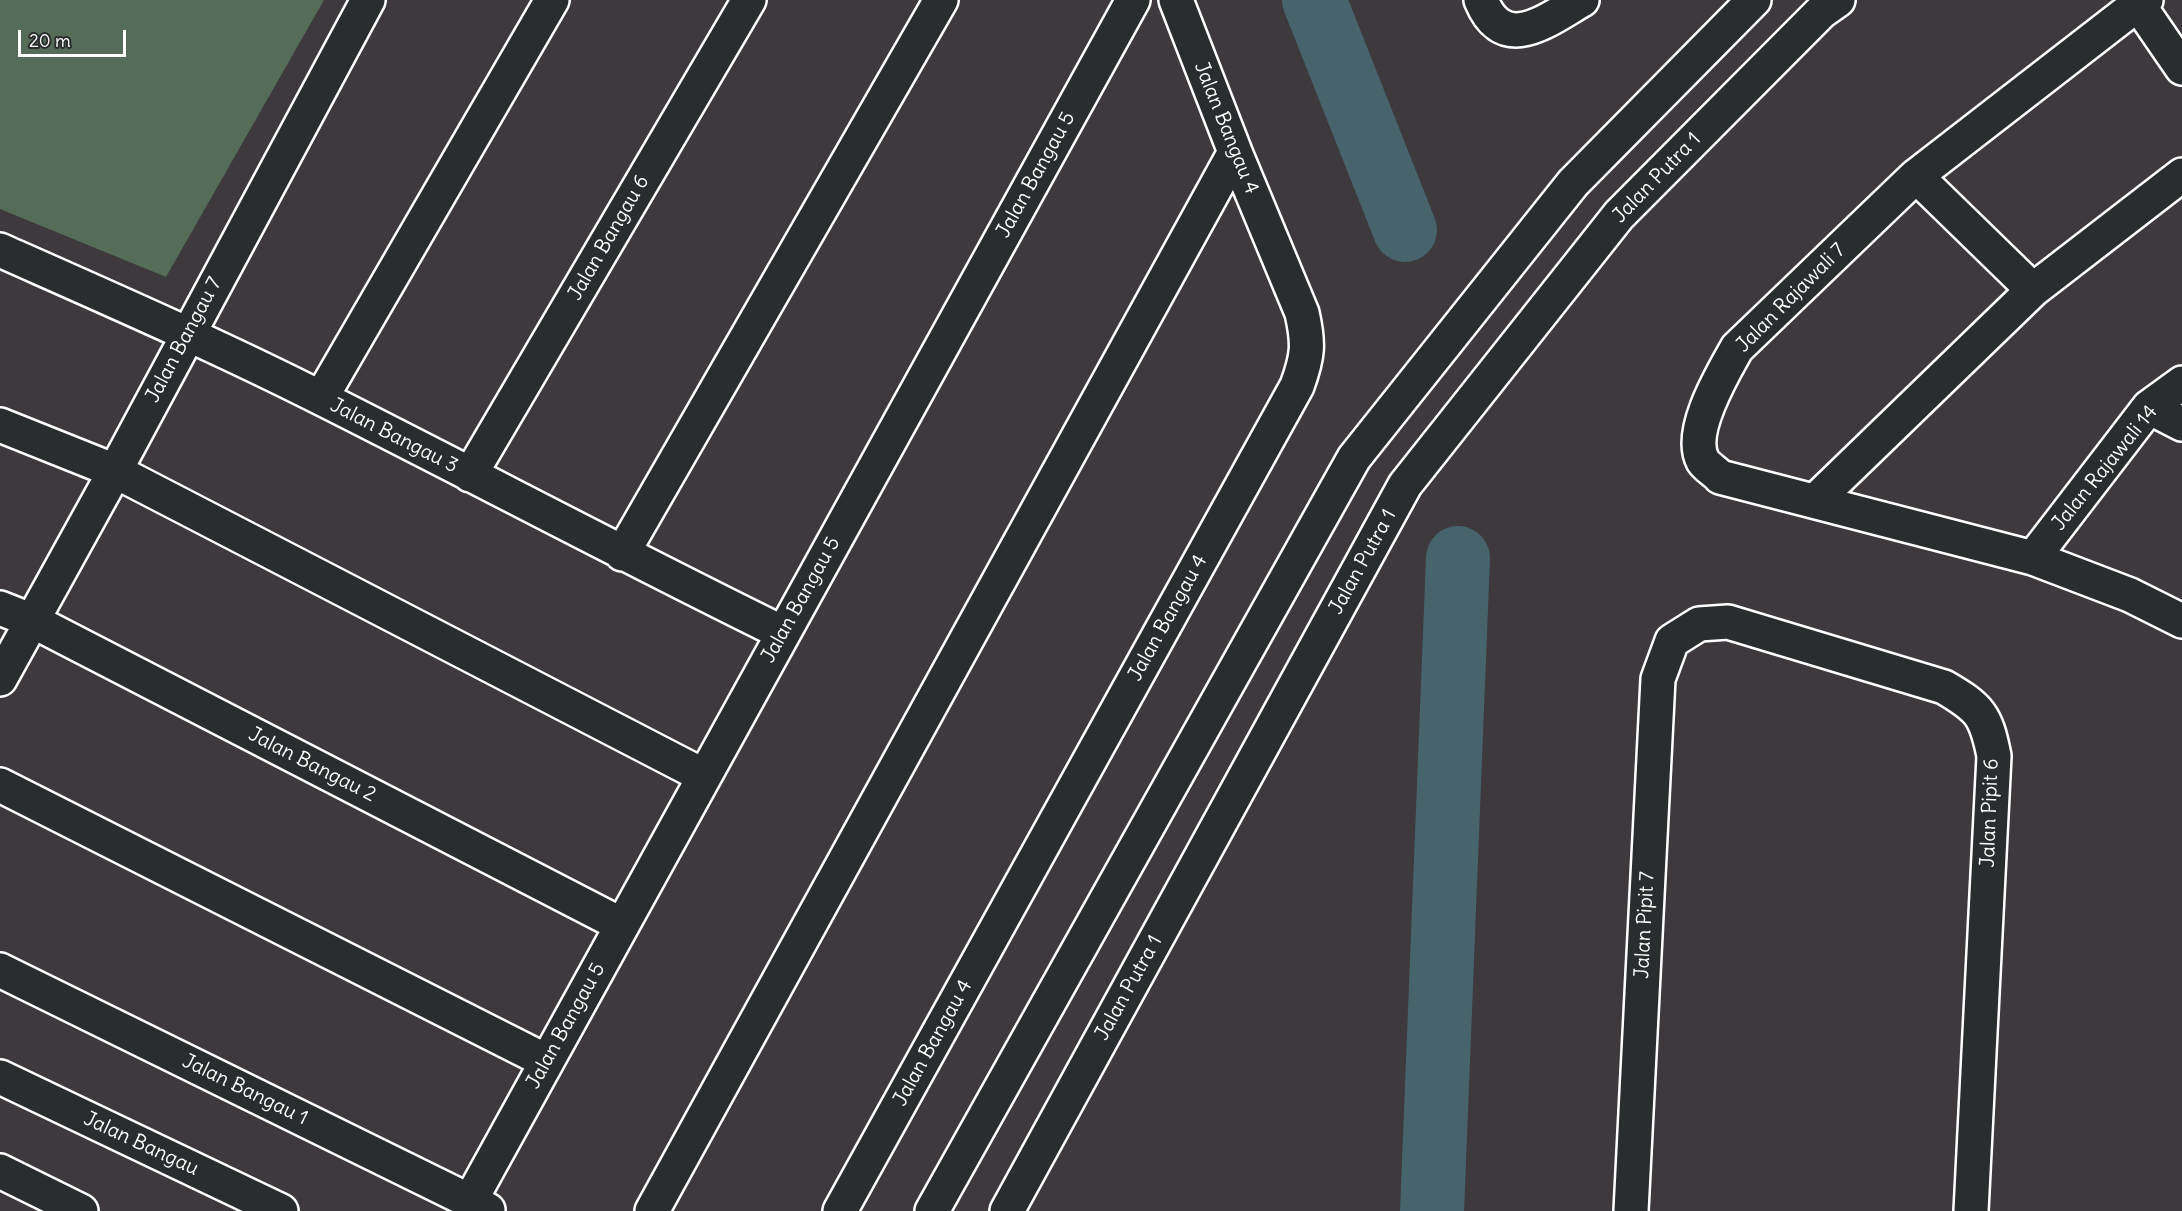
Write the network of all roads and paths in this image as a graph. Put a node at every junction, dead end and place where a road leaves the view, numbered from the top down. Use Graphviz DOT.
graph roads {
  1 [pos="368,0"];
  2 [pos="552,0"];
  3 [pos="749,0"];
  4 [pos="941,0"];
  5 [pos="1133,0"];
  6 [pos="1176,0"];
  7 [pos="1582,0"];
  8 [pos="1754,0"];
  9 [pos="1838,0"];
  10 [pos="2142,2"];
  11 [pos="1483,4"];
  12 [pos="2182,68"];
  13 [pos="1234,152"];
  14 [pos="2182,175"];
  15 [pos="1916,176"];
  16 [pos="0,250"];
  17 [pos="2033,291"];
  18 [pos="188,333"];
  19 [pos="2182,382"];
  20 [pos="321,398"];
  21 [pos="2150,407"];
  22 [pos="2182,424"];
  23 [pos="0,425"];
  24 [pos="115,471"];
  25 [pos="470,475"];
  26 [pos="1815,501"];
  27 [pos="622,554"];
  28 [pos="2033,558"];
  29 [pos="0,608"];
  30 [pos="33,621"];
  31 [pos="2182,621"];
  32 [pos="783,633"];
  33 [pos="1672,641"];
  34 [pos="0,680"];
  35 [pos="704,777"];
  36 [pos="0,785"];
  37 [pos="622,925"];
  38 [pos="0,970"];
  39 [pos="546,1061"];
  40 [pos="0,1077"];
  41 [pos="0,1171"];
  42 [pos="480,1206"];
  43 [pos="81,1211"];
  44 [pos="281,1211"];
  45 [pos="652,1211"];
  46 [pos="840,1211"];
  47 [pos="932,1211"];
  48 [pos="1007,1211"];
  49 [pos="1631,1211"];
  50 [pos="1971,1211"];
  1 -- 18 [label="street, Jalan Bangau 7"];
  2 -- 20 [label="street"];
  3 -- 25 [label="street, Jalan Bangau 6"];
  4 -- 27 [label="street"];
  5 -- 32 [label="street, Jalan Bangau 5"];
  6 -- 13 [label="street, Jalan Bangau 4"];
  7 -- 11 [label="street"];
  8 -- 47 [label="street"];
  9 -- 48 [label="street, Jalan Putra 1"];
  10 -- 12 [label="street"];
  10 -- 15 [label="street, Jalan Rajawali 7"];
  13 -- 45 [label="street"];
  13 -- 46 [label="street, Jalan Bangau 4"];
  14 -- 17 [label="street"];
  15 -- 17 [label="street"];
  15 -- 26 [label="street, Jalan Rajawali 7"];
  16 -- 18 [label="street, Jalan Bangau 3"];
  17 -- 26 [label="street"];
  18 -- 20 [label="street, Jalan Bangau 3"];
  18 -- 24 [label="street, Jalan Bangau 7"];
  19 -- 21 [label="street, Jalan Rajawali 14"];
  20 -- 25 [label="street, Jalan Bangau 3"];
  21 -- 22 [label="street"];
  21 -- 28 [label="street, Jalan Rajawali 14"];
  23 -- 24 [label="street"];
  24 -- 30 [label="street, Jalan Bangau 7"];
  24 -- 35 [label="street"];
  25 -- 27 [label="street, Jalan Bangau 3"];
  26 -- 28 [label="street, Jalan Rajawali 7"];
  27 -- 32 [label="street, Jalan Bangau 3"];
  28 -- 31 [label="street, Jalan Rajawali 7"];
  29 -- 30 [label="street, Jalan Bangau 2"];
  30 -- 34 [label="street, Jalan Bangau 7"];
  30 -- 37 [label="street, Jalan Bangau 2"];
  32 -- 35 [label="street, Jalan Bangau 5"];
  33 -- 49 [label="street, Jalan Pipit 7"];
  33 -- 50 [label="street, Jalan Pipit 6"];
  35 -- 37 [label="street, Jalan Bangau 5"];
  36 -- 39 [label="street"];
  37 -- 39 [label="street, Jalan Bangau 5"];
  38 -- 42 [label="street, Jalan Bangau 1"];
  39 -- 42 [label="street, Jalan Bangau 5"];
  40 -- 44 [label="street, Jalan Bangau"];
  41 -- 43 [label="street"];
}
